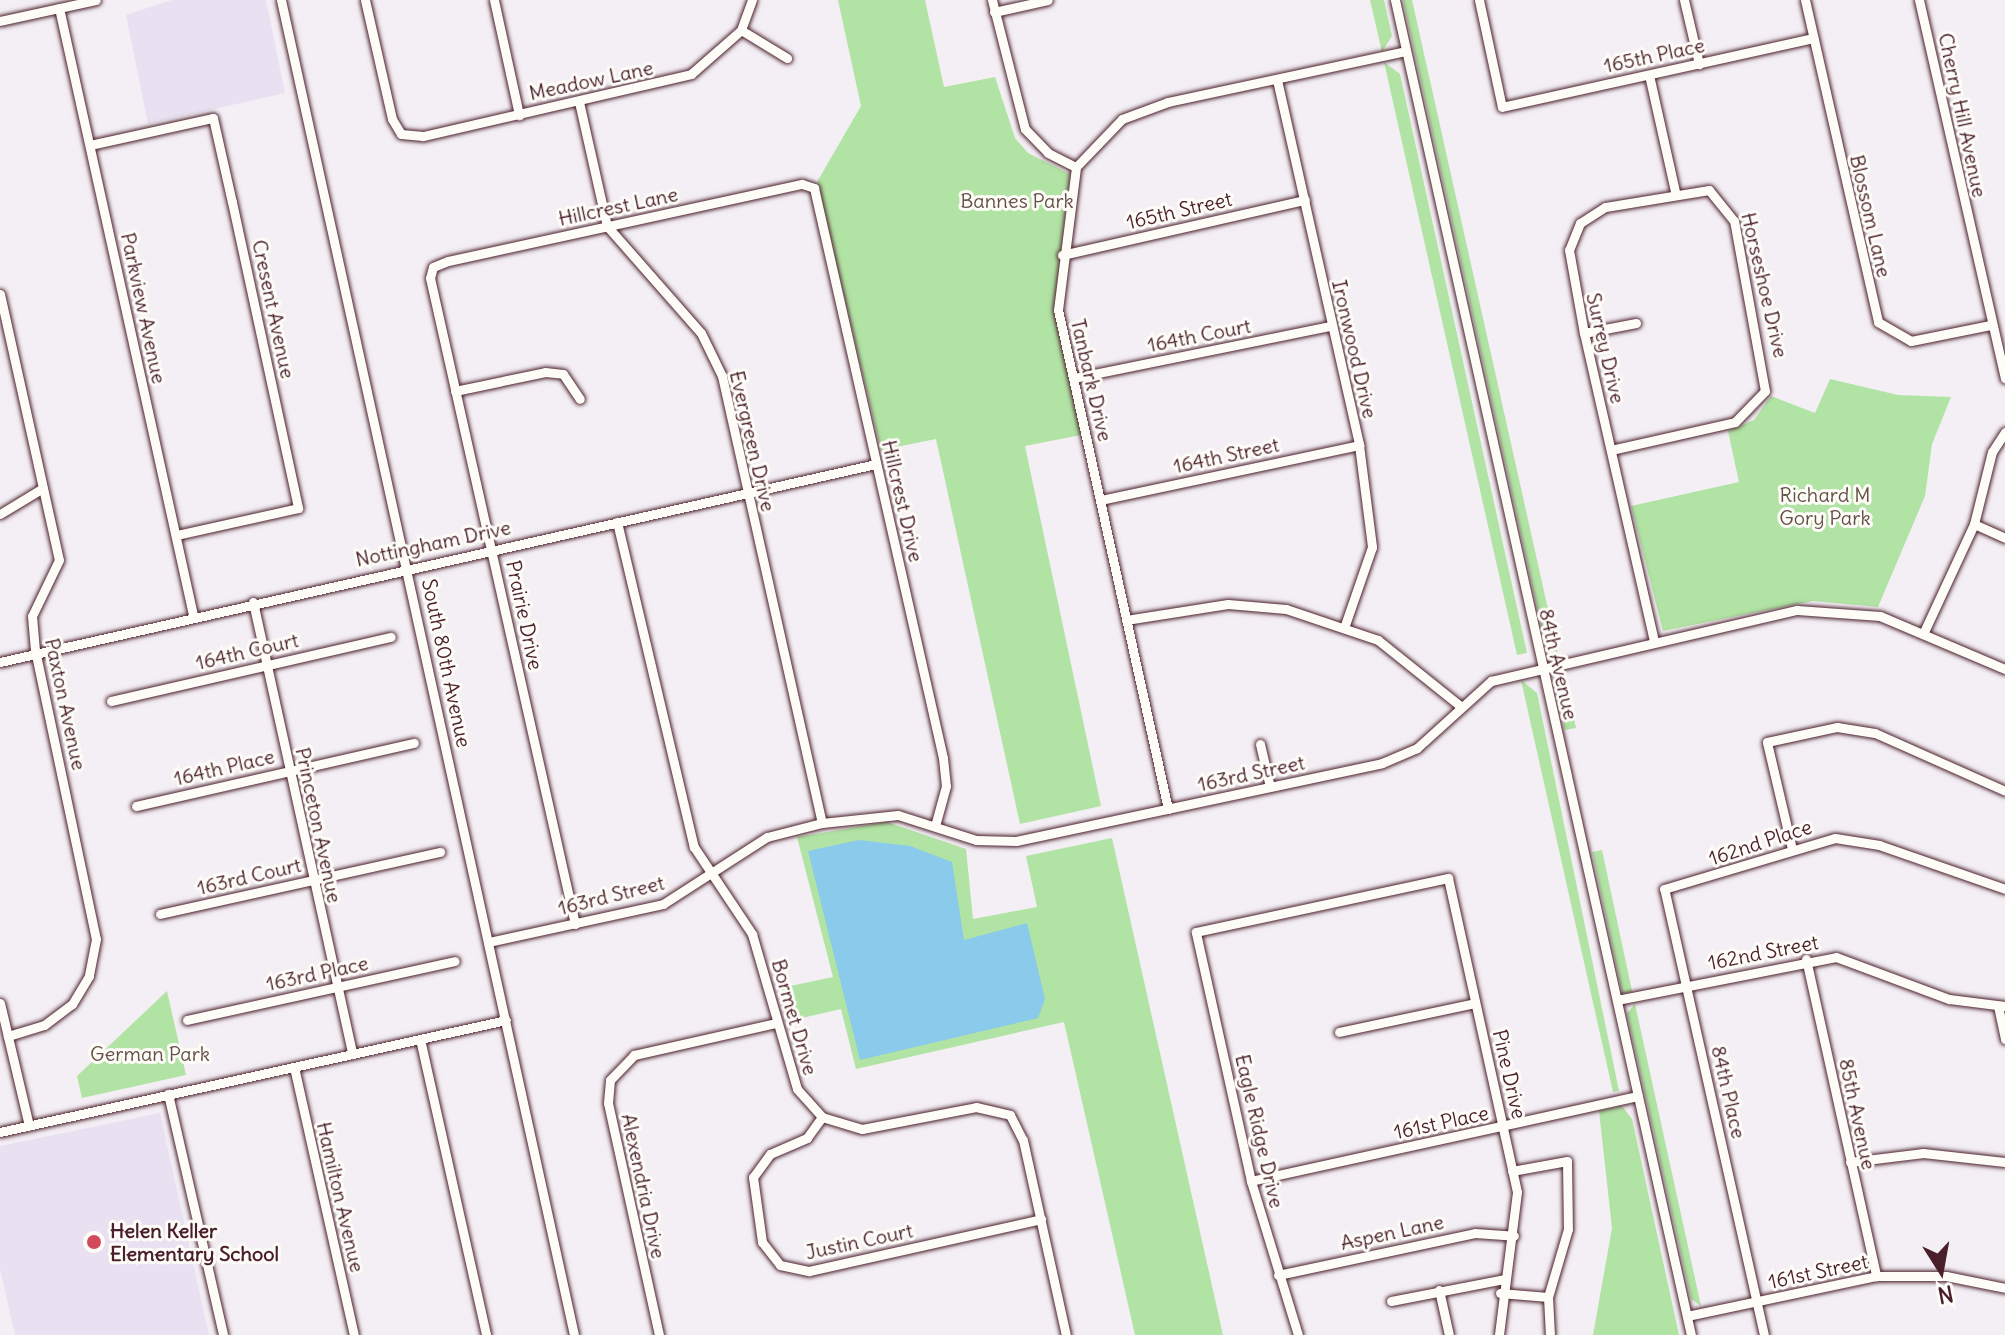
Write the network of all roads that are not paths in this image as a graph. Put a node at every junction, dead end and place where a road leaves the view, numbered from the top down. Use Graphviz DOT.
graph roads {
  1 [pos="96,0"];
  2 [pos="281,0"];
  3 [pos="365,0"];
  4 [pos="494,0"];
  5 [pos="752,0"];
  6 [pos="992,0"];
  7 [pos="1048,0"];
  8 [pos="1395,0"];
  9 [pos="1479,0"];
  10 [pos="1684,0"];
  11 [pos="1805,0"];
  12 [pos="1919,0"];
  13 [pos="59,8"];
  14 [pos="994,12"];
  15 [pos="0,21"];
  16 [pos="741,30"];
  17 [pos="1813,38"];
  18 [pos="1406,51"];
  19 [pos="787,58"];
  20 [pos="1699,64"];
  21 [pos="1649,75"];
  22 [pos="1277,80"];
  23 [pos="579,102"];
  24 [pos="519,115"];
  25 [pos="90,145"];
  26 [pos="1076,167"];
  27 [pos="811,185"];
  28 [pos="1675,191"];
  29 [pos="1305,200"];
  30 [pos="1728,206"];
  31 [pos="607,226"];
  32 [pos="1062,255"];
  33 [pos="433,267"];
  34 [pos="0,294"];
  35 [pos="1636,323"];
  36 [pos="1990,325"];
  37 [pos="1330,326"];
  38 [pos="1584,333"];
  39 [pos="1074,378"];
  40 [pos="2005,378"];
  41 [pos="455,391"];
  42 [pos="580,399"];
  43 [pos="2005,432"];
  44 [pos="1359,445"];
  45 [pos="1611,450"];
  46 [pos="876,464"];
  47 [pos="43,488"];
  48 [pos="748,493"];
  49 [pos="1101,500"];
  50 [pos="0,514"];
  51 [pos="617,522"];
  52 [pos="1974,524"];
  53 [pos="176,535"];
  54 [pos="2005,538"];
  55 [pos="492,549"];
  56 [pos="407,567"];
  57 [pos="253,602"];
  58 [pos="193,615"];
  59 [pos="1126,620"];
  60 [pos="1345,625"];
  61 [pos="1923,634"];
  62 [pos="391,637"];
  63 [pos="1654,642"];
  64 [pos="35,650"];
  65 [pos="0,662"];
  66 [pos="266,665"];
  67 [pos="1541,666"];
  68 [pos="2005,669"];
  69 [pos="111,701"];
  70 [pos="1460,706"];
  71 [pos="414,743"];
  72 [pos="1260,744"];
  73 [pos="289,771"];
  74 [pos="1270,787"];
  75 [pos="2005,791"];
  76 [pos="136,806"];
  77 [pos="1168,809"];
  78 [pos="822,823"];
  79 [pos="935,826"];
  80 [pos="1792,849"];
  81 [pos="440,852"];
  82 [pos="711,873"];
  83 [pos="313,880"];
  84 [pos="1664,889"];
  85 [pos="2005,889"];
  86 [pos="160,914"];
  87 [pos="575,924"];
  88 [pos="1196,932"];
  89 [pos="489,942"];
  90 [pos="1806,959"];
  91 [pos="455,961"];
  92 [pos="1686,985"];
  93 [pos="337,988"];
  94 [pos="1617,1000"];
  95 [pos="0,1003"];
  96 [pos="1475,1003"];
  97 [pos="2001,1006"];
  98 [pos="187,1020"];
  99 [pos="506,1020"];
  100 [pos="776,1023"];
  101 [pos="1339,1032"];
  102 [pos="8,1036"];
  103 [pos="420,1039"];
  104 [pos="2005,1039"];
  105 [pos="352,1054"];
  106 [pos="294,1067"];
  107 [pos="168,1094"];
  108 [pos="1638,1096"];
  109 [pos="822,1117"];
  110 [pos="29,1126"];
  111 [pos="1503,1127"];
  112 [pos="0,1132"];
  113 [pos="1850,1162"];
  114 [pos="2005,1162"];
  115 [pos="1512,1171"];
  116 [pos="1251,1181"];
  117 [pos="1041,1219"];
  118 [pos="1514,1236"];
  119 [pos="1278,1275"];
  120 [pos="1876,1276"];
  121 [pos="1504,1279"];
  122 [pos="2005,1288"];
  123 [pos="1439,1290"];
  124 [pos="1500,1293"];
  125 [pos="1548,1297"];
  126 [pos="1391,1301"];
  127 [pos="1757,1302"];
  128 [pos="1687,1316"];
  129 [pos="223,1335"];
  130 [pos="354,1335"];
  131 [pos="486,1335"];
  132 [pos="574,1335"];
  133 [pos="659,1335"];
  134 [pos="1066,1335"];
  135 [pos="1298,1335"];
  136 [pos="1449,1335"];
  137 [pos="1499,1335"];
  138 [pos="1550,1335"];
  139 [pos="1691,1335"];
  140 [pos="1764,1335"];
  1 -- 13 [label="street"];
  2 -- 56 [label="street, South 80th Avenue"];
  3 -- 24 [label="street, Meadow Lane"];
  4 -- 24 [label="street"];
  5 -- 16 [label="street, Meadow Lane"];
  6 -- 14 [label="street"];
  7 -- 14 [label="street"];
  8 -- 18 [label="street, 84th Avenue"];
  9 -- 21 [label="street, 165th Place"];
  10 -- 20 [label="street"];
  11 -- 17 [label="street, Blossom Lane"];
  12 -- 36 [label="street, Cherry Hill Avenue"];
  13 -- 15 [label="street"];
  13 -- 25 [label="street, Parkview Avenue"];
  14 -- 26 [label="street"];
  16 -- 19 [label="street"];
  16 -- 23 [label="street, Meadow Lane"];
  17 -- 20 [label="street, 165th Place"];
  17 -- 36 [label="street, Blossom Lane"];
  18 -- 22 [label="street"];
  18 -- 67 [label="street, 84th Avenue"];
  20 -- 21 [label="street, 165th Place"];
  21 -- 28 [label="street"];
  22 -- 26 [label="street"];
  22 -- 29 [label="street, Ironwood Drive"];
  23 -- 24 [label="street, Meadow Lane"];
  23 -- 31 [label="street, Evergreen Drive"];
  25 -- 53 [label="street, Parkview Avenue"];
  25 -- 53 [label="street, Cresent Avenue"];
  26 -- 32 [label="street, Tanbark Drive"];
  27 -- 31 [label="street, Hillcrest Lane"];
  27 -- 46 [label="street, Hillcrest Drive"];
  28 -- 30 [label="street, Surrey Drive"];
  28 -- 38 [label="street, Surrey Drive"];
  29 -- 32 [label="street, 165th Street"];
  29 -- 37 [label="street, Ironwood Drive"];
  30 -- 45 [label="street, Horseshoe Drive"];
  31 -- 33 [label="street, Hillcrest Lane"];
  31 -- 48 [label="street, Evergreen Drive"];
  32 -- 39 [label="street, Tanbark Drive"];
  33 -- 41 [label="street, Prairie Drive"];
  34 -- 47 [label="street, Paxton Avenue"];
  35 -- 38 [label="street"];
  36 -- 40 [label="street, Cherry Hill Avenue"];
  37 -- 39 [label="street, 164th Court"];
  37 -- 44 [label="street, Ironwood Drive"];
  38 -- 45 [label="street, Surrey Drive"];
  39 -- 49 [label="street, Tanbark Drive"];
  41 -- 42 [label="street"];
  41 -- 55 [label="street, Prairie Drive"];
  43 -- 52 [label="street"];
  44 -- 49 [label="street, 164th Street"];
  44 -- 60 [label="street, Ironwood Drive"];
  45 -- 63 [label="street, Surrey Drive"];
  46 -- 48 [label="street, Nottingham Drive"];
  46 -- 79 [label="street, Hillcrest Drive"];
  47 -- 50 [label="street"];
  47 -- 64 [label="street, Paxton Avenue"];
  48 -- 51 [label="street, Nottingham Drive"];
  48 -- 78 [label="street, Evergreen Drive"];
  49 -- 59 [label="street, Tanbark Drive"];
  51 -- 55 [label="street, Nottingham Drive"];
  51 -- 82 [label="street, Bormet Drive"];
  52 -- 54 [label="street"];
  52 -- 61 [label="street"];
  53 -- 58 [label="street, Parkview Avenue"];
  55 -- 56 [label="street, Nottingham Drive"];
  55 -- 87 [label="street, Prairie Drive"];
  56 -- 57 [label="street, Nottingham Drive"];
  56 -- 89 [label="street, South 80th Avenue"];
  57 -- 58 [label="street, Nottingham Drive"];
  57 -- 66 [label="street, Princeton Avenue"];
  58 -- 64 [label="street, Nottingham Drive"];
  59 -- 60 [label="street"];
  59 -- 77 [label="street, Tanbark Drive"];
  60 -- 70 [label="street"];
  61 -- 63 [label="street, 163rd Street"];
  61 -- 68 [label="street, 163rd Street"];
  62 -- 66 [label="street, 164th Court"];
  63 -- 67 [label="street, 163rd Street"];
  64 -- 65 [label="street, Nottingham Drive"];
  64 -- 102 [label="street, Paxton Avenue"];
  66 -- 69 [label="street, 164th Court"];
  66 -- 73 [label="street, Princeton Avenue"];
  67 -- 70 [label="street, 163rd Street"];
  67 -- 94 [label="street, 84th Avenue"];
  70 -- 74 [label="street, 163rd Street"];
  71 -- 73 [label="street, 164th Place"];
  72 -- 74 [label="street"];
  73 -- 76 [label="street, 164th Place"];
  73 -- 83 [label="street, Princeton Avenue"];
  74 -- 77 [label="street, 163rd Street"];
  75 -- 80 [label="street"];
  77 -- 79 [label="street, 163rd Street"];
  78 -- 79 [label="street, 163rd Street"];
  78 -- 82 [label="street, 163rd Street"];
  80 -- 84 [label="street, 162nd Place"];
  80 -- 85 [label="street, 162nd Place"];
  81 -- 83 [label="street, 163rd Court"];
  82 -- 87 [label="street, 163rd Street"];
  82 -- 100 [label="street, Bormet Drive"];
  83 -- 86 [label="street, 163rd Court"];
  83 -- 93 [label="street, Princeton Avenue"];
  84 -- 92 [label="street, 84th Place"];
  87 -- 89 [label="street, 163rd Street"];
  88 -- 96 [label="street, Pine Drive"];
  88 -- 116 [label="street, Eagle Ridge Drive"];
  89 -- 99 [label="street, South 80th Avenue"];
  90 -- 92 [label="street, 162nd Street"];
  90 -- 97 [label="street, 162nd Street"];
  90 -- 113 [label="street, 85th Avenue"];
  91 -- 93 [label="street, 163rd Place"];
  92 -- 94 [label="street, 162nd Street"];
  92 -- 127 [label="street, 84th Place"];
  93 -- 98 [label="street, 163rd Place"];
  93 -- 105 [label="street, Princeton Avenue"];
  94 -- 108 [label="street, 84th Avenue"];
  95 -- 102 [label="street"];
  96 -- 101 [label="street"];
  96 -- 111 [label="street, Pine Drive"];
  97 -- 104 [label="street"];
  99 -- 103 [label="street"];
  99 -- 132 [label="street, South 80th Avenue"];
  100 -- 109 [label="street, Bormet Drive"];
  100 -- 133 [label="street, Alexendria Drive"];
  102 -- 110 [label="street"];
  103 -- 105 [label="street"];
  103 -- 131 [label="street"];
  105 -- 106 [label="street"];
  106 -- 107 [label="street"];
  106 -- 130 [label="street, Hamilton Avenue"];
  107 -- 110 [label="street"];
  107 -- 129 [label="street"];
  108 -- 111 [label="street, 161st Place"];
  108 -- 128 [label="street, 84th Avenue"];
  109 -- 117 [label="street"];
  109 -- 117 [label="street, Justin Court"];
  110 -- 112 [label="street"];
  111 -- 115 [label="street, Pine Drive"];
  111 -- 116 [label="street, 161st Place"];
  113 -- 114 [label="street"];
  113 -- 120 [label="street, 85th Avenue"];
  115 -- 118 [label="street, Pine Drive"];
  115 -- 125 [label="street"];
  116 -- 119 [label="street, Eagle Ridge Drive"];
  117 -- 134 [label="street"];
  118 -- 119 [label="street, Aspen Lane"];
  118 -- 121 [label="street, Pine Drive"];
  119 -- 135 [label="street, Eagle Ridge Drive"];
  120 -- 122 [label="street, 161st Street"];
  120 -- 127 [label="street, 161st Street"];
  121 -- 123 [label="street"];
  121 -- 124 [label="street, Pine Drive"];
  123 -- 126 [label="street"];
  123 -- 136 [label="street"];
  124 -- 125 [label="street"];
  124 -- 137 [label="street, Pine Drive"];
  125 -- 138 [label="street"];
  127 -- 128 [label="street, 161st Street"];
  127 -- 140 [label="street, 84th Place"];
  128 -- 139 [label="street, 84th Avenue"];
}
